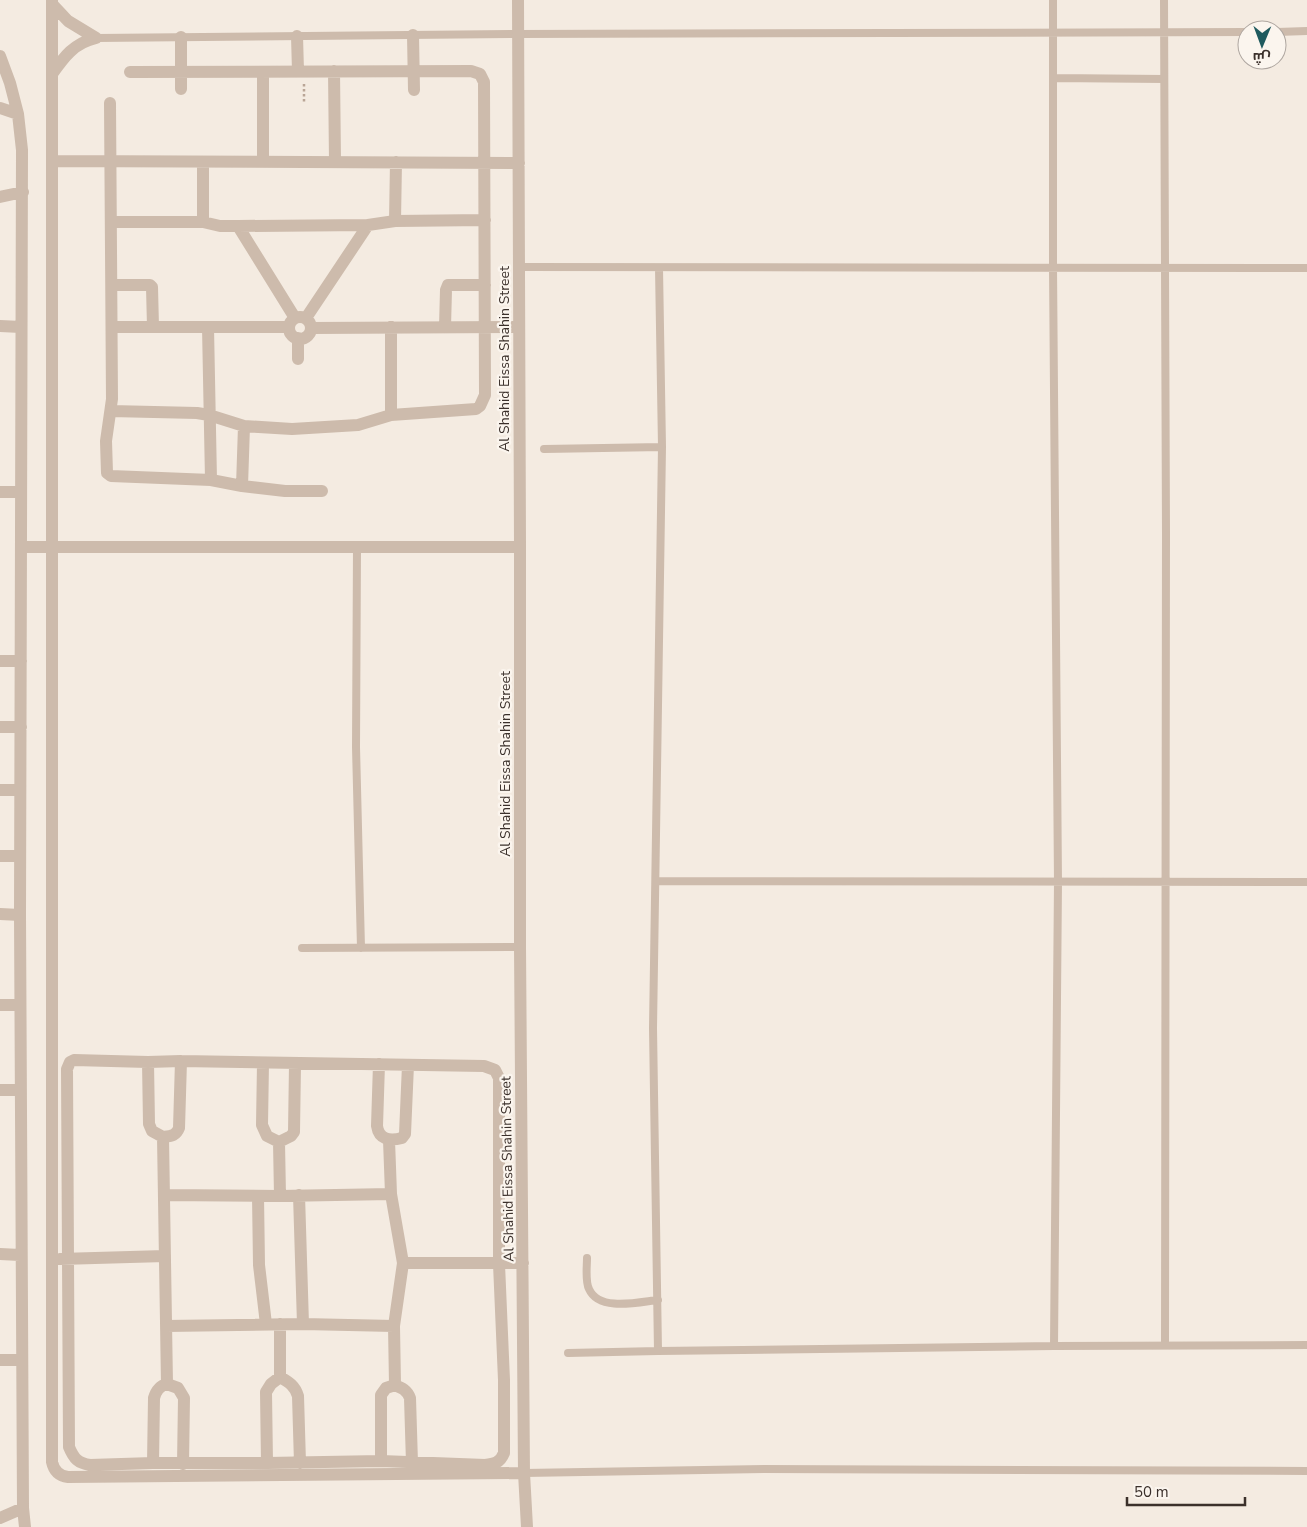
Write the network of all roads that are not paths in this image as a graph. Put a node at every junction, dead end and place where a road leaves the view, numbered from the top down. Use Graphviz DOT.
graph roads {
  1 [pos="518,0"];
  2 [pos="1053,0"];
  3 [pos="1164,0"];
  4 [pos="52,2"];
  5 [pos="1164,32"];
  6 [pos="1237,32"];
  7 [pos="1287,32"];
  8 [pos="1307,32"];
  9 [pos="1053,33"];
  10 [pos="518,34"];
  11 [pos="413,35"];
  12 [pos="297,36"];
  13 [pos="181,37"];
  14 [pos="96,38"];
  15 [pos="0,56"];
  16 [pos="298,71"];
  17 [pos="334,71"];
  18 [pos="414,71"];
  19 [pos="130,72"];
  20 [pos="181,72"];
  21 [pos="263,72"];
  22 [pos="52,74"];
  23 [pos="1053,78"];
  24 [pos="1164,78"];
  25 [pos="181,89"];
  26 [pos="414,90"];
  27 [pos="110,104"];
  28 [pos="0,108"];
  29 [pos="18,114"];
  30 [pos="52,161"];
  31 [pos="111,161"];
  32 [pos="202,162"];
  33 [pos="263,162"];
  34 [pos="335,162"];
  35 [pos="396,162"];
  36 [pos="484,163"];
  37 [pos="518,163"];
  38 [pos="23,192"];
  39 [pos="0,197"];
  40 [pos="485,220"];
  41 [pos="395,221"];
  42 [pos="112,222"];
  43 [pos="203,222"];
  44 [pos="368,225"];
  45 [pos="238,226"];
  46 [pos="519,267"];
  47 [pos="659,268"];
  48 [pos="1053,268"];
  49 [pos="1164,268"];
  50 [pos="1307,268"];
  51 [pos="112,285"];
  52 [pos="485,285"];
  53 [pos="300,323"];
  54 [pos="0,326"];
  55 [pos="22,326"];
  56 [pos="112,327"];
  57 [pos="153,327"];
  58 [pos="208,327"];
  59 [pos="391,327"];
  60 [pos="445,327"];
  61 [pos="485,327"];
  62 [pos="519,327"];
  63 [pos="298,359"];
  64 [pos="111,411"];
  65 [pos="209,415"];
  66 [pos="391,415"];
  67 [pos="244,426"];
  68 [pos="662,447"];
  69 [pos="544,449"];
  70 [pos="211,480"];
  71 [pos="242,486"];
  72 [pos="322,491"];
  73 [pos="0,492"];
  74 [pos="21,492"];
  75 [pos="21,547"];
  76 [pos="52,547"];
  77 [pos="357,547"];
  78 [pos="520,547"];
  79 [pos="0,661"];
  80 [pos="21,661"];
  81 [pos="0,727"];
  82 [pos="20,727"];
  83 [pos="0,790"];
  84 [pos="20,790"];
  85 [pos="0,856"];
  86 [pos="20,856"];
  87 [pos="656,880"];
  88 [pos="1058,882"];
  89 [pos="1166,882"];
  90 [pos="1307,882"];
  91 [pos="0,914"];
  92 [pos="20,915"];
  93 [pos="520,947"];
  94 [pos="302,948"];
  95 [pos="362,948"];
  96 [pos="0,1005"];
  97 [pos="20,1006"];
  98 [pos="181,1061"];
  99 [pos="148,1062"];
  100 [pos="262,1063"];
  101 [pos="295,1064"];
  102 [pos="379,1064"];
  103 [pos="408,1066"];
  104 [pos="0,1090"];
  105 [pos="20,1090"];
  106 [pos="163,1136"];
  107 [pos="389,1140"];
  108 [pos="279,1142"];
  109 [pos="391,1194"];
  110 [pos="299,1195"];
  111 [pos="164,1196"];
  112 [pos="258,1196"];
  113 [pos="280,1196"];
  114 [pos="0,1254"];
  115 [pos="20,1255"];
  116 [pos="165,1256"];
  117 [pos="587,1258"];
  118 [pos="52,1259"];
  119 [pos="67,1259"];
  120 [pos="403,1263"];
  121 [pos="523,1263"];
  122 [pos="499,1264"];
  123 [pos="658,1300"];
  124 [pos="266,1324"];
  125 [pos="280,1324"];
  126 [pos="303,1324"];
  127 [pos="166,1326"];
  128 [pos="394,1326"];
  129 [pos="1165,1345"];
  130 [pos="1307,1345"];
  131 [pos="1054,1346"];
  132 [pos="658,1351"];
  133 [pos="568,1353"];
  134 [pos="0,1360"];
  135 [pos="21,1360"];
  136 [pos="280,1377"];
  137 [pos="167,1384"];
  138 [pos="395,1385"];
  139 [pos="381,1461"];
  140 [pos="153,1463"];
  141 [pos="267,1463"];
  142 [pos="300,1463"];
  143 [pos="412,1463"];
  144 [pos="182,1464"];
  145 [pos="351,1468"];
  146 [pos="1307,1471"];
  147 [pos="524,1473"];
  148 [pos="22,1508"];
  149 [pos="0,1518"];
  150 [pos="25,1527"];
  151 [pos="527,1527"];
  1 -- 10 [label="street, Al Shahid Eissa Shahin Street"];
  2 -- 9 [label="lane"];
  3 -- 5 [label="lane"];
  4 -- 14 [label="street"];
  4 -- 22 [label="street"];
  5 -- 6 [label="lane"];
  5 -- 9 [label="lane"];
  5 -- 24 [label="lane"];
  7 -- 8 [label="lane"];
  9 -- 10 [label="lane"];
  9 -- 23 [label="lane"];
  10 -- 11 [label="lane"];
  10 -- 37 [label="street, Al Shahid Eissa Shahin Street"];
  11 -- 12 [label="lane"];
  11 -- 18 [label="street"];
  12 -- 13 [label="lane"];
  12 -- 16 [label="street"];
  13 -- 14 [label="lane"];
  13 -- 20 [label="street"];
  14 -- 22 [label="street"];
  15 -- 29 [label="street"];
  16 -- 17 [label="street"];
  16 -- 21 [label="street"];
  17 -- 18 [label="street"];
  17 -- 34 [label="street"];
  18 -- 26 [label="street"];
  18 -- 36 [label="street"];
  19 -- 20 [label="street"];
  20 -- 21 [label="street"];
  20 -- 25 [label="street"];
  21 -- 33 [label="street"];
  22 -- 30 [label="street"];
  23 -- 24 [label="lane"];
  23 -- 48 [label="lane"];
  24 -- 49 [label="lane"];
  27 -- 31 [label="street"];
  28 -- 29 [label="street"];
  29 -- 38 [label="street"];
  30 -- 31 [label="street"];
  30 -- 76 [label="street"];
  31 -- 32 [label="street"];
  31 -- 42 [label="street"];
  32 -- 33 [label="street"];
  32 -- 43 [label="street"];
  33 -- 34 [label="street"];
  34 -- 35 [label="street"];
  35 -- 36 [label="street"];
  35 -- 41 [label="street"];
  36 -- 37 [label="street"];
  36 -- 40 [label="street"];
  37 -- 46 [label="street, Al Shahid Eissa Shahin Street"];
  38 -- 39 [label="street"];
  38 -- 55 [label="street"];
  40 -- 41 [label="street"];
  40 -- 52 [label="street"];
  41 -- 44 [label="street"];
  42 -- 43 [label="street"];
  42 -- 51 [label="street"];
  43 -- 45 [label="street"];
  44 -- 45 [label="street"];
  44 -- 53 [label="street"];
  45 -- 53 [label="street"];
  46 -- 47 [label="lane"];
  46 -- 62 [label="street, Al Shahid Eissa Shahin Street"];
  47 -- 48 [label="lane"];
  47 -- 68 [label="lane"];
  48 -- 49 [label="lane"];
  48 -- 88 [label="lane"];
  49 -- 50 [label="lane"];
  49 -- 89 [label="lane"];
  51 -- 56 [label="street"];
  51 -- 57 [label="street"];
  52 -- 60 [label="street"];
  52 -- 61 [label="street"];
  53 -- 58 [label="street"];
  53 -- 59 [label="street"];
  53 -- 63 [label="street"];
  54 -- 55 [label="street"];
  55 -- 74 [label="street"];
  56 -- 57 [label="street"];
  56 -- 64 [label="street"];
  57 -- 58 [label="street"];
  58 -- 65 [label="street"];
  59 -- 60 [label="street"];
  59 -- 66 [label="street"];
  60 -- 61 [label="street"];
  61 -- 62 [label="street"];
  61 -- 66 [label="street"];
  62 -- 78 [label="street, Al Shahid Eissa Shahin Street"];
  64 -- 65 [label="street"];
  64 -- 70 [label="street"];
  65 -- 67 [label="street"];
  65 -- 70 [label="street"];
  66 -- 67 [label="street"];
  67 -- 71 [label="street"];
  68 -- 69 [label="lane"];
  68 -- 87 [label="lane"];
  70 -- 71 [label="street"];
  71 -- 72 [label="street"];
  73 -- 74 [label="street"];
  74 -- 75 [label="street"];
  75 -- 76 [label="street"];
  75 -- 80 [label="street"];
  76 -- 77 [label="street"];
  76 -- 118 [label="street"];
  77 -- 78 [label="street"];
  77 -- 95 [label="lane"];
  78 -- 93 [label="street, Al Shahid Eissa Shahin Street"];
  79 -- 80 [label="street"];
  80 -- 82 [label="street"];
  81 -- 82 [label="street"];
  82 -- 84 [label="street"];
  83 -- 84 [label="street"];
  84 -- 86 [label="street"];
  85 -- 86 [label="street"];
  86 -- 92 [label="street"];
  87 -- 88 [label="lane"];
  87 -- 123 [label="lane"];
  88 -- 89 [label="lane"];
  88 -- 131 [label="lane"];
  89 -- 90 [label="lane"];
  89 -- 129 [label="lane"];
  91 -- 92 [label="street"];
  92 -- 97 [label="street"];
  93 -- 95 [label="lane"];
  93 -- 121 [label="street, Al Shahid Eissa Shahin Street"];
  94 -- 95 [label="lane"];
  96 -- 97 [label="street"];
  97 -- 105 [label="street"];
  98 -- 99 [label="street"];
  98 -- 100 [label="street"];
  98 -- 106 [label="street"];
  99 -- 106 [label="street"];
  99 -- 119 [label="street"];
  100 -- 101 [label="street"];
  100 -- 108 [label="street"];
  101 -- 102 [label="street"];
  101 -- 108 [label="street"];
  102 -- 103 [label="street"];
  102 -- 107 [label="street"];
  103 -- 107 [label="street"];
  103 -- 122 [label="street"];
  104 -- 105 [label="street"];
  105 -- 115 [label="street"];
  106 -- 111 [label="street"];
  107 -- 109 [label="street"];
  108 -- 113 [label="street"];
  109 -- 110 [label="street"];
  109 -- 120 [label="street"];
  110 -- 113 [label="street"];
  110 -- 126 [label="street"];
  111 -- 112 [label="street"];
  111 -- 116 [label="street"];
  112 -- 113 [label="street"];
  112 -- 124 [label="street"];
  114 -- 115 [label="street"];
  115 -- 135 [label="street"];
  116 -- 119 [label="street"];
  116 -- 127 [label="street"];
  117 -- 123 [label="lane"];
  118 -- 119 [label="street"];
  118 -- 145 [label="street"];
  119 -- 140 [label="street"];
  120 -- 122 [label="street"];
  120 -- 128 [label="street"];
  121 -- 122 [label="street"];
  121 -- 147 [label="street, Al Shahid Eissa Shahin Street"];
  122 -- 143 [label="street"];
  123 -- 132 [label="lane"];
  124 -- 125 [label="street"];
  124 -- 127 [label="street"];
  125 -- 126 [label="street"];
  125 -- 136 [label="street"];
  126 -- 128 [label="street"];
  127 -- 137 [label="street"];
  128 -- 138 [label="street"];
  129 -- 130 [label="lane"];
  129 -- 131 [label="lane"];
  131 -- 132 [label="lane"];
  132 -- 133 [label="lane"];
  134 -- 135 [label="street"];
  135 -- 148 [label="street"];
  136 -- 141 [label="street"];
  136 -- 142 [label="street"];
  137 -- 140 [label="street"];
  137 -- 144 [label="street"];
  138 -- 139 [label="street"];
  138 -- 143 [label="street"];
  139 -- 143 [label="street"];
  139 -- 145 [label="street"];
  140 -- 144 [label="street"];
  141 -- 142 [label="street"];
  141 -- 144 [label="street"];
  142 -- 145 [label="street"];
  145 -- 147 [label="street"];
  146 -- 147 [label="lane"];
  147 -- 151 [label="street, Al Shahid Eissa Shahin Street"];
  148 -- 149 [label="street"];
  148 -- 150 [label="street"];
}
